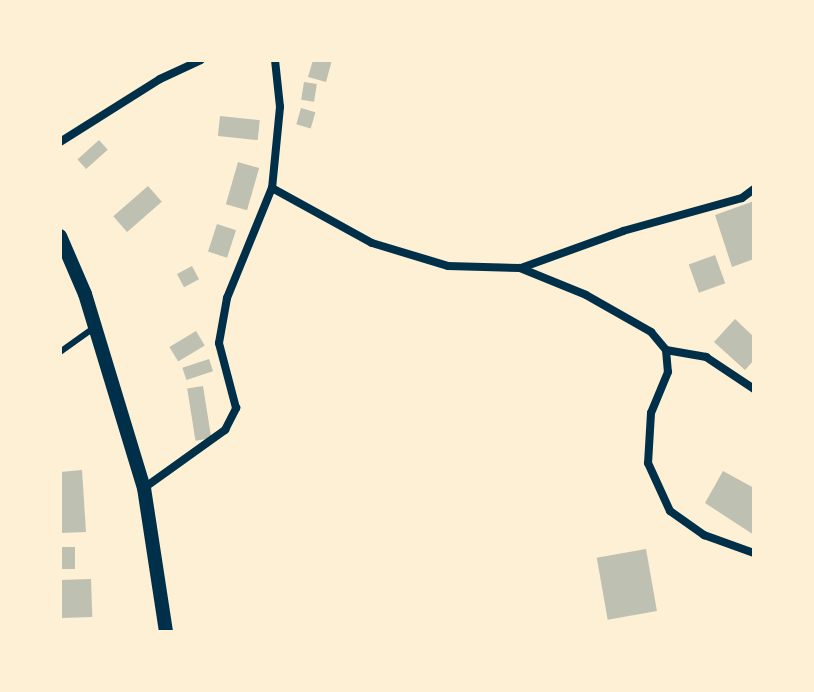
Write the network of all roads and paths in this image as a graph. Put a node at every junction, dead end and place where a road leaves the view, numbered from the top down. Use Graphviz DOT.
graph roads {
  1 [pos="201,60"];
  2 [pos="275,60"];
  3 [pos="60,142"];
  4 [pos="272,188"];
  5 [pos="754,189"];
  6 [pos="60,236"];
  7 [pos="520,268"];
  8 [pos="95,327"];
  9 [pos="666,350"];
  10 [pos="60,352"];
  11 [pos="754,389"];
  12 [pos="144,488"];
  13 [pos="754,553"];
  14 [pos="166,632"];
  1 -- 3 [label="street"];
  2 -- 4 [label="street"];
  4 -- 7 [label="street"];
  4 -- 12 [label="street"];
  5 -- 7 [label="street"];
  6 -- 8 [label="street"];
  7 -- 9 [label="street"];
  8 -- 10 [label="lane"];
  8 -- 12 [label="street"];
  9 -- 11 [label="street"];
  9 -- 13 [label="street"];
  12 -- 14 [label="street"];
}
